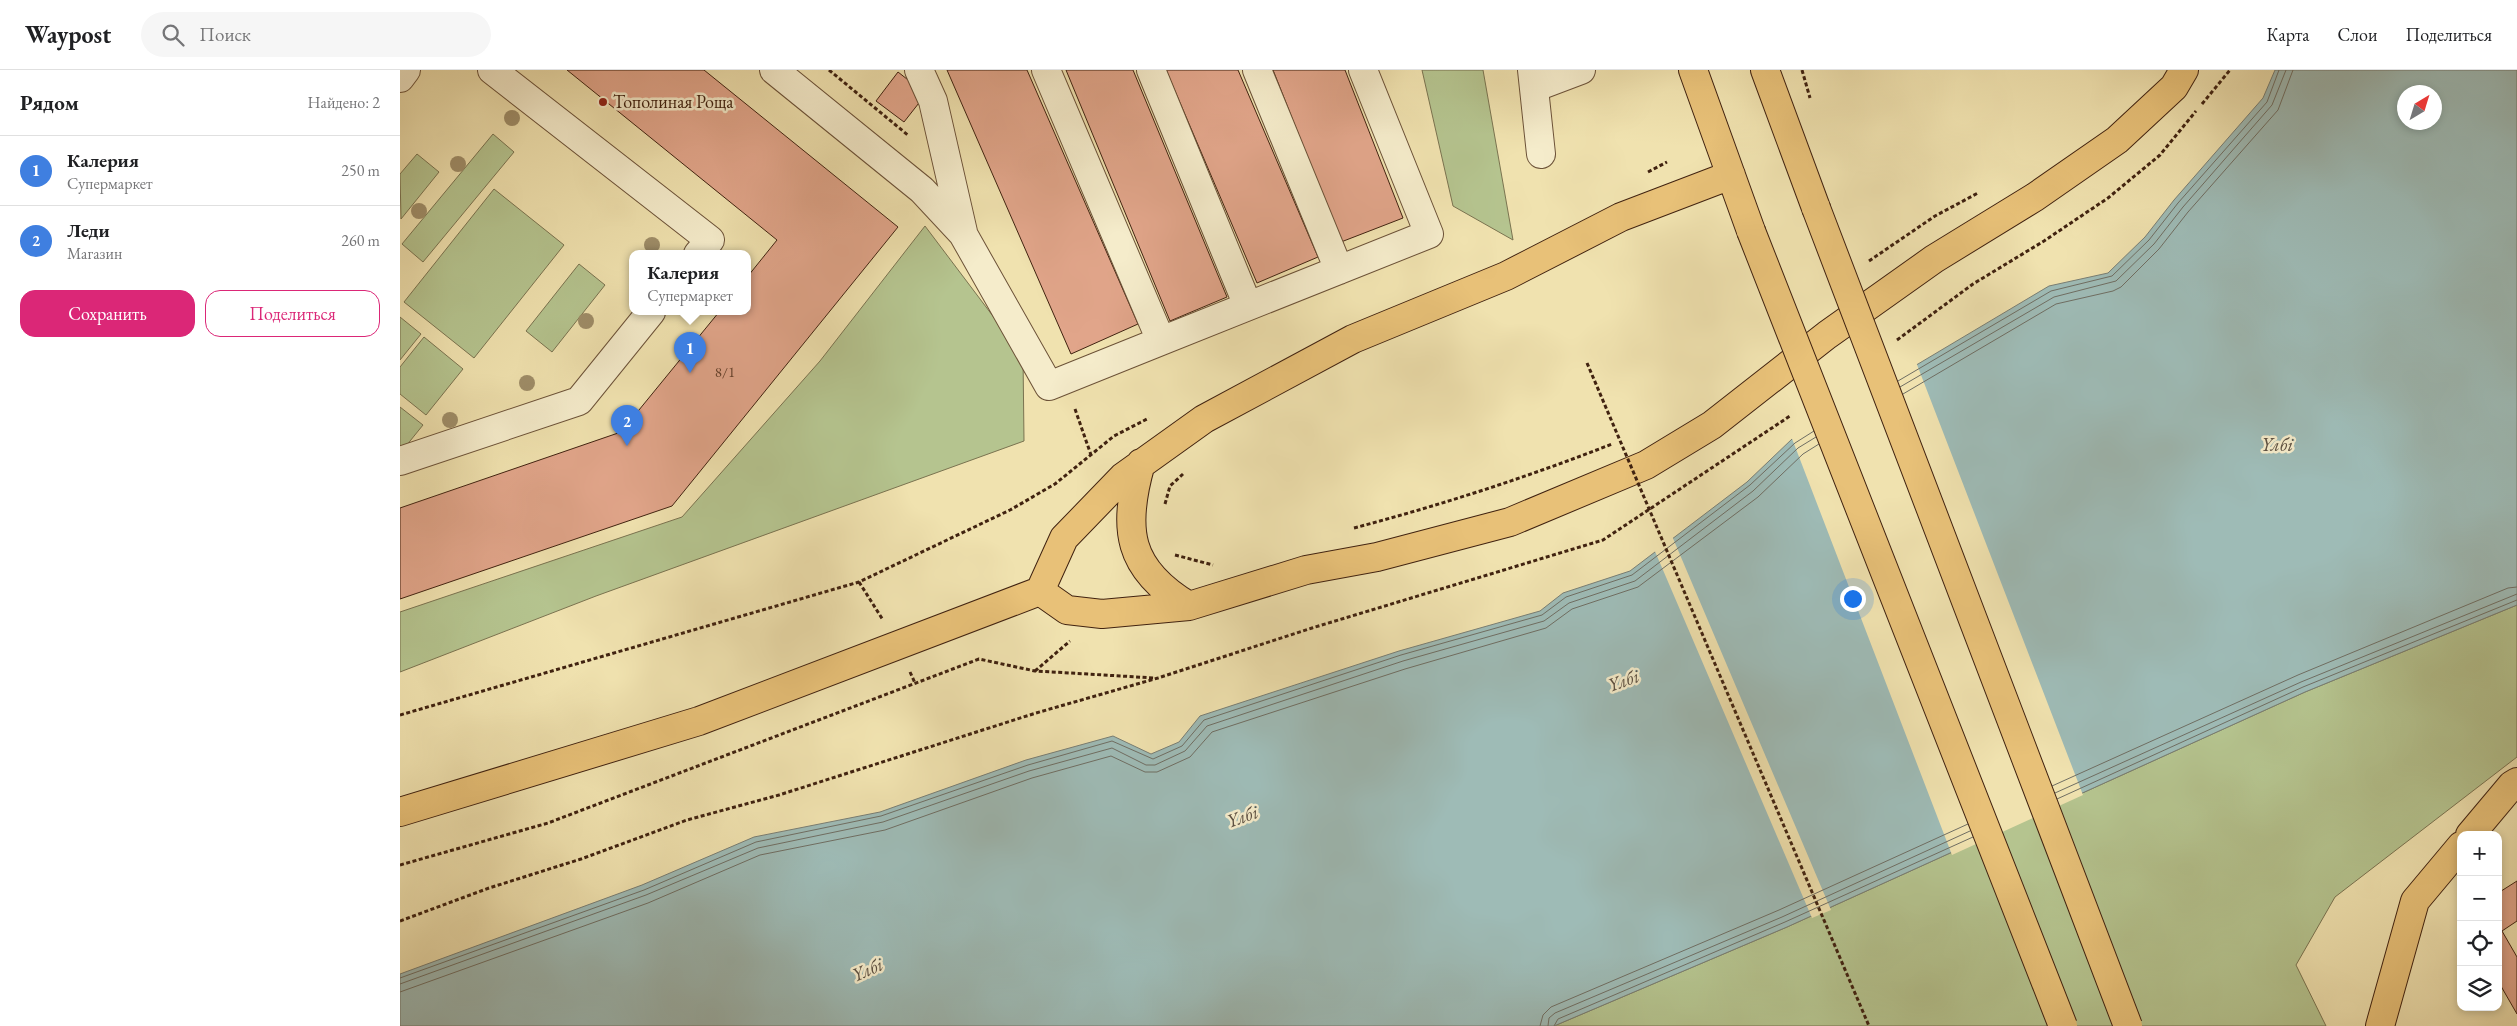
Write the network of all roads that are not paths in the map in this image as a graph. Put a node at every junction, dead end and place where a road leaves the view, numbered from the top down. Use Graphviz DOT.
graph roads {
  1 [pos="406,70"];
  2 [pos="492,70"];
  3 [pos="774,70"];
  4 [pos="919,70"];
  5 [pos="1046,70"];
  6 [pos="1151,70"];
  7 [pos="1258,70"];
  8 [pos="1362,70"];
  9 [pos="1581,70"];
  10 [pos="1693,70"];
  11 [pos="1766,70"];
  12 [pos="2184,70"];
  13 [pos="400,78"];
  14 [pos="1534,79"];
  15 [pos="1541,154"];
  16 [pos="1731,175"];
  17 [pos="963,234"];
  18 [pos="701,250"];
  19 [pos="1339,270"];
  20 [pos="1248,306"];
  21 [pos="649,315"];
  22 [pos="1161,341"];
  23 [pos="400,461"];
  24 [pos="1141,463"];
  25 [pos="1040,590"];
  26 [pos="1189,606"];
  27 [pos="2517,782"];
  28 [pos="400,812"];
  29 [pos="2473,831"];
  30 [pos="2457,851"];
  31 [pos="2063,1026"];
  32 [pos="2128,1026"];
  33 [pos="2380,1026"];
  1 -- 13 [label="street"];
  2 -- 18 [label="street"];
  3 -- 17 [label="street"];
  4 -- 17 [label="street"];
  5 -- 22 [label="street"];
  6 -- 20 [label="street"];
  7 -- 19 [label="street"];
  8 -- 19 [label="street"];
  9 -- 14 [label="street"];
  10 -- 16 [label="main road"];
  11 -- 32 [label="main road, bridge"];
  12 -- 26 [label="main road"];
  14 -- 15 [label="street"];
  16 -- 24 [label="main road"];
  16 -- 31 [label="main road, bridge"];
  17 -- 22 [label="street"];
  19 -- 20 [label="street"];
  20 -- 22 [label="street"];
  21 -- 23 [label="street"];
  24 -- 25 [label="main road"];
  24 -- 26 [label="main road"];
  25 -- 26 [label="main road"];
  25 -- 28 [label="main road"];
  27 -- 29 [label="main road"];
  30 -- 33 [label="main road"];
}
